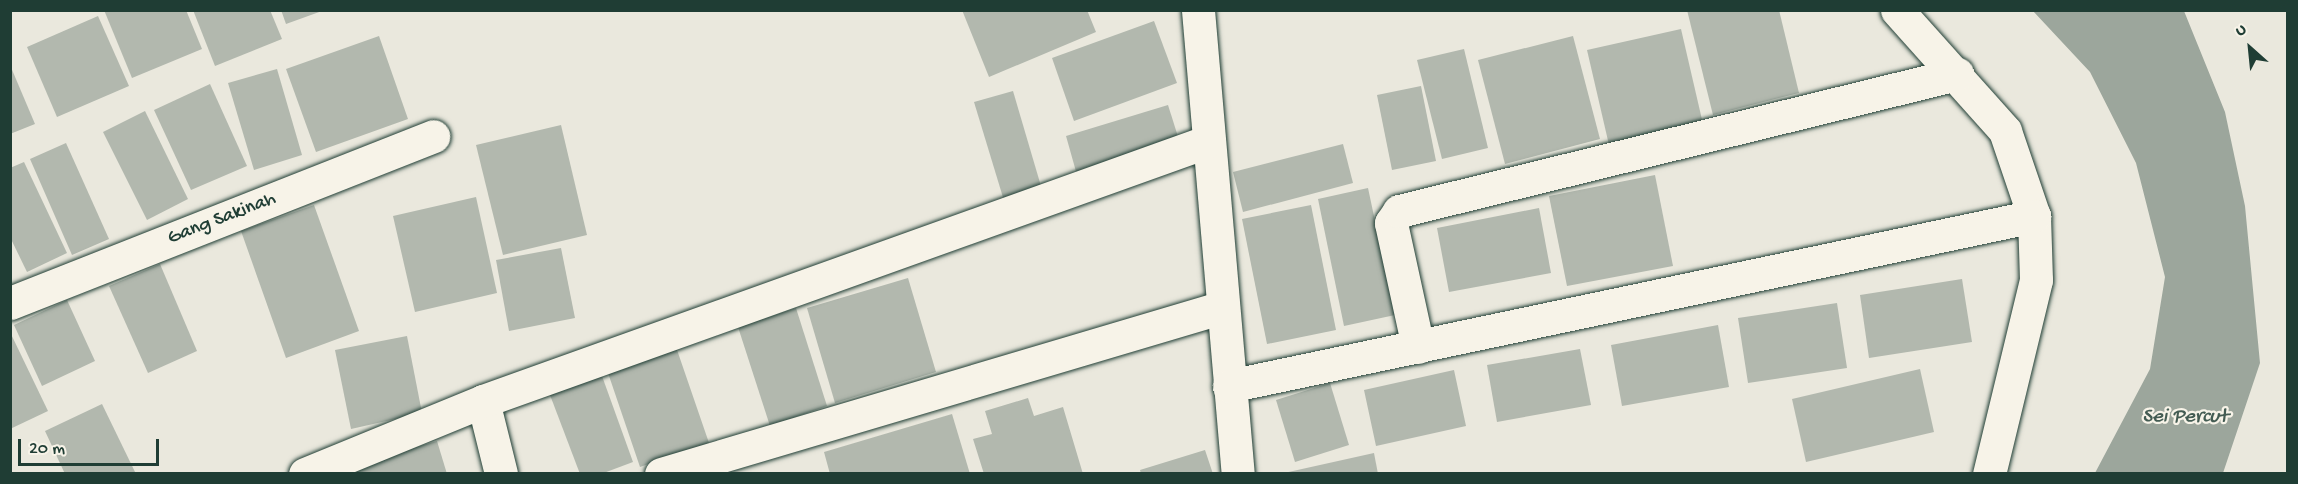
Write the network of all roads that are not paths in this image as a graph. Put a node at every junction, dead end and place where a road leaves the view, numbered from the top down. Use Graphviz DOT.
graph roads {
  1 [pos="1198,10"];
  2 [pos="1897,10"];
  3 [pos="1957,74"];
  4 [pos="433,136"];
  5 [pos="1206,142"];
  6 [pos="2034,216"];
  7 [pos="10,303"];
  8 [pos="1223,307"];
  9 [pos="1418,346"];
  10 [pos="1230,386"];
  11 [pos="483,401"];
  12 [pos="305,474"];
  13 [pos="501,474"];
  14 [pos="661,474"];
  15 [pos="1238,474"];
  16 [pos="1989,474"];
  1 -- 5 [label="street"];
  2 -- 3 [label="street"];
  3 -- 6 [label="street"];
  3 -- 9 [label="street"];
  4 -- 7 [label="street, Gang Sakinah"];
  5 -- 8 [label="street"];
  5 -- 11 [label="street"];
  6 -- 9 [label="street"];
  6 -- 16 [label="street"];
  8 -- 10 [label="street"];
  8 -- 14 [label="street"];
  9 -- 10 [label="street"];
  10 -- 15 [label="street"];
  11 -- 12 [label="street"];
  11 -- 13 [label="street"];
}
